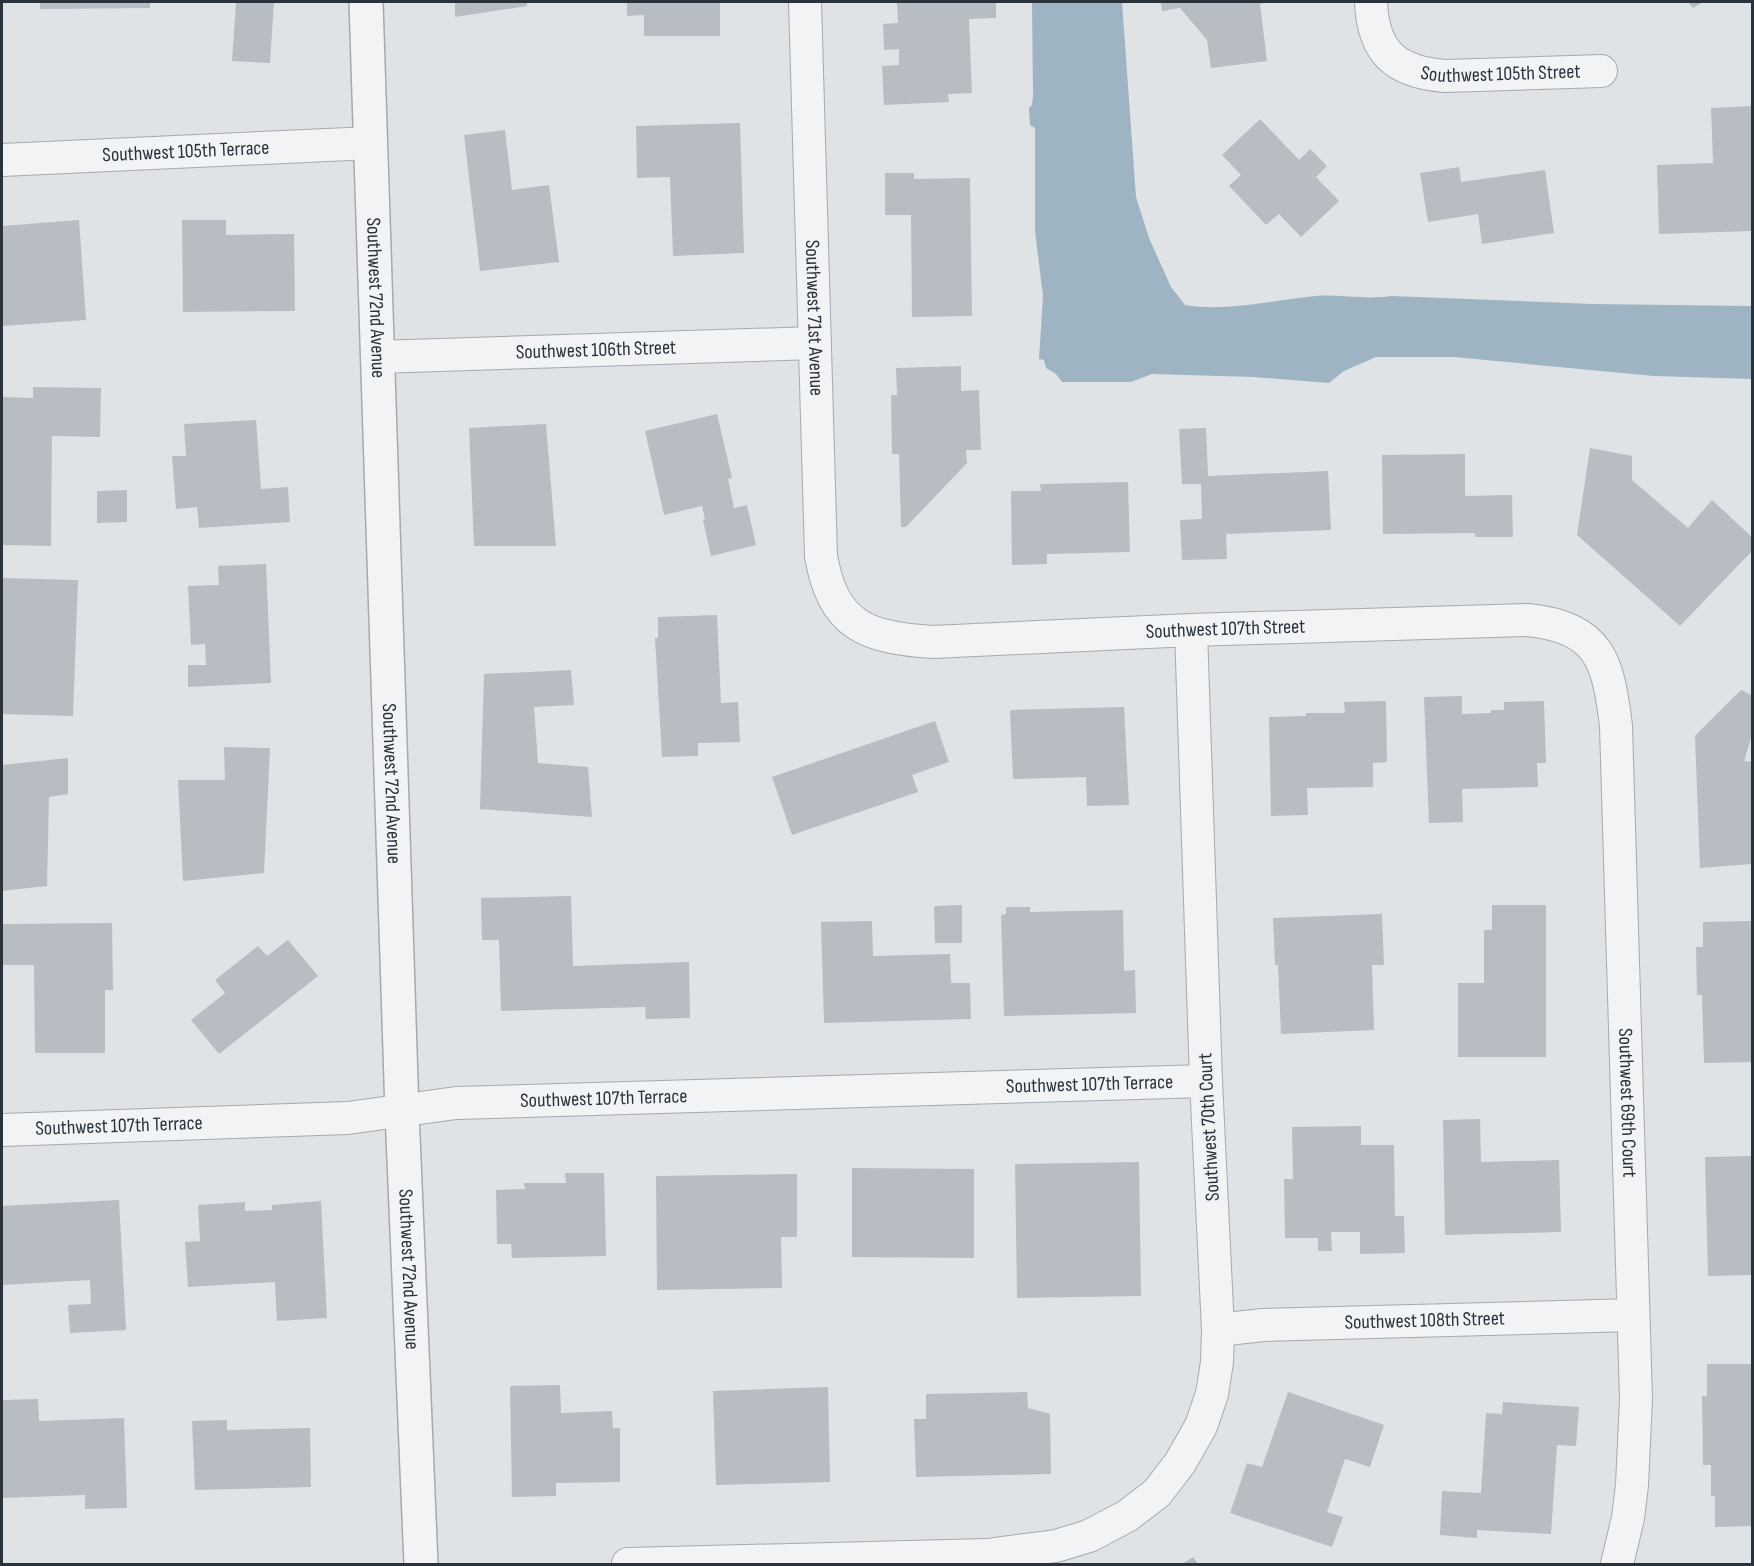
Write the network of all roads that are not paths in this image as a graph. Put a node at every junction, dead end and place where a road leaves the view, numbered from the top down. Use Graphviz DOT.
graph roads {
  1 [pos="366,2"];
  2 [pos="805,2"];
  3 [pos="1371,2"];
  4 [pos="1601,71"];
  5 [pos="371,143"];
  6 [pos="2,160"];
  7 [pos="815,343"];
  8 [pos="377,357"];
  9 [pos="855,624"];
  10 [pos="1191,630"];
  11 [pos="1593,645"];
  12 [pos="1206,1081"];
  13 [pos="402,1112"];
  14 [pos="2,1130"];
  15 [pos="1633,1315"];
  16 [pos="1218,1330"];
  17 [pos="421,1564"];
  18 [pos="628,1564"];
  19 [pos="1617,1564"];
  1 -- 5 [label="street, Southwest 72nd Avenue"];
  2 -- 7 [label="street, Southwest 71st Avenue"];
  3 -- 4 [label="street, Southwest 105th Street"];
  5 -- 6 [label="street, Southwest 105th Terrace"];
  5 -- 8 [label="street, Southwest 72nd Avenue"];
  7 -- 8 [label="street, Southwest 106th Street"];
  7 -- 9 [label="street, Southwest 71st Avenue"];
  8 -- 13 [label="street, Southwest 72nd Avenue"];
  9 -- 10 [label="street, Southwest 107th Street"];
  10 -- 11 [label="street, Southwest 107th Street"];
  10 -- 12 [label="street, Southwest 70th Court"];
  11 -- 15 [label="street, Southwest 69th Court"];
  12 -- 13 [label="street, Southwest 107th Terrace"];
  12 -- 16 [label="street, Southwest 70th Court"];
  13 -- 14 [label="street, Southwest 107th Terrace"];
  13 -- 17 [label="street, Southwest 72nd Avenue"];
  15 -- 16 [label="street, Southwest 108th Street"];
  15 -- 19 [label="street, Southwest 69th Court"];
  16 -- 18 [label="street, Southwest 70th Court"];
}
